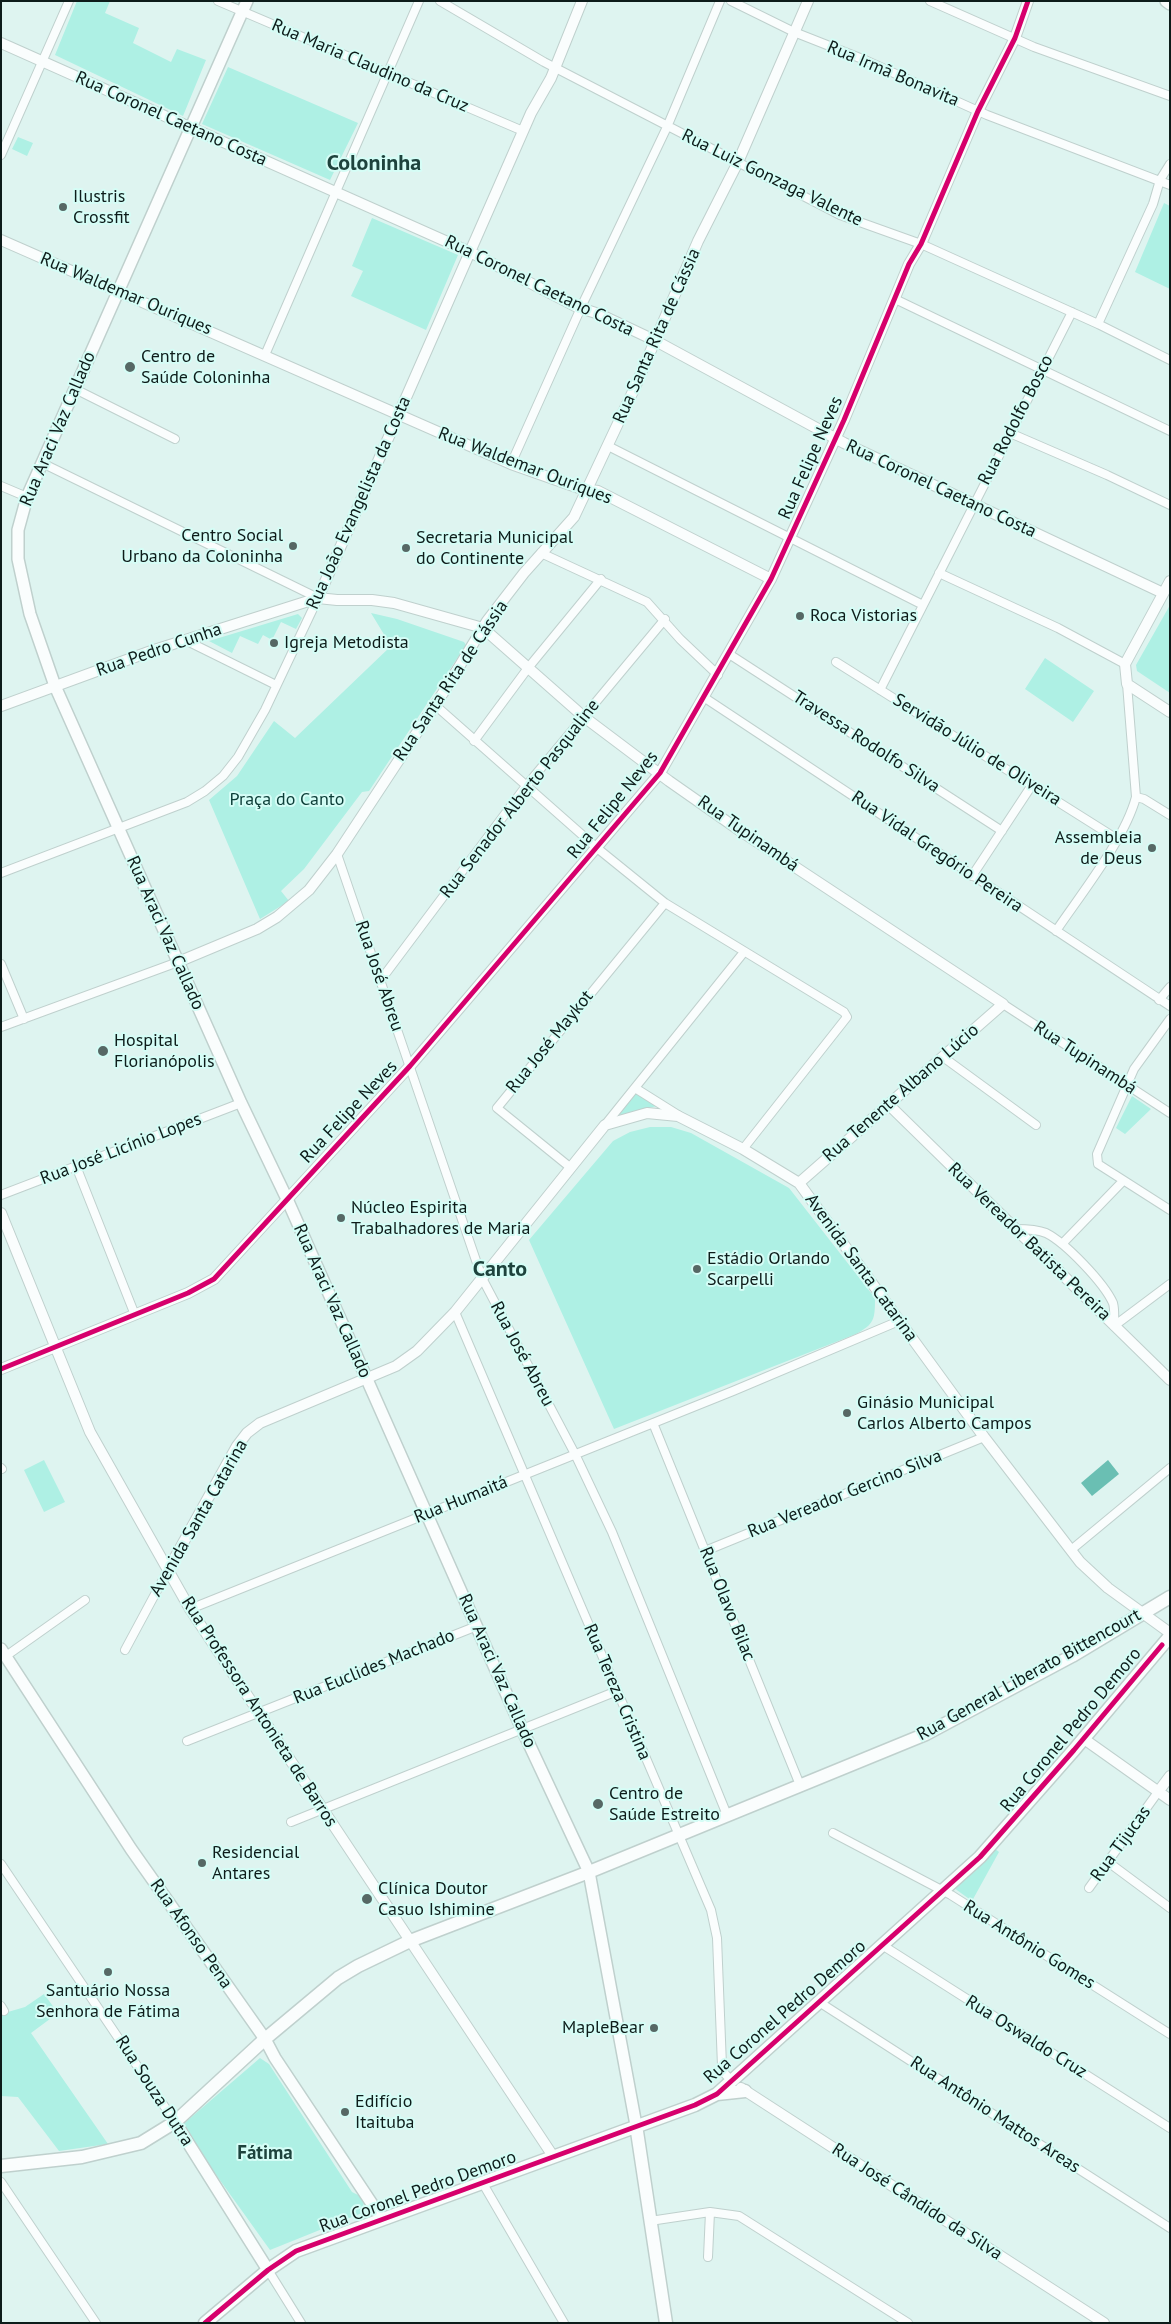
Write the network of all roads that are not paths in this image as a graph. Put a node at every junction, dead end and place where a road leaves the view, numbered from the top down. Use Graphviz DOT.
graph roads {
  1 [pos="68,1"];
  2 [pos="218,1"];
  3 [pos="419,1"];
  4 [pos="440,1"];
  5 [pos="582,1"];
  6 [pos="720,1"];
  7 [pos="731,1"];
  8 [pos="808,1"];
  9 [pos="930,1"];
  10 [pos="1028,1"];
  11 [pos="1166,1"];
  12 [pos="1170,4"];
  13 [pos="245,6"];
  14 [pos="794,32"];
  15 [pos="1014,38"];
  16 [pos="1,43"];
  17 [pos="42,61"];
  18 [pos="555,67"];
  19 [pos="387,74"];
  20 [pos="1170,96"];
  21 [pos="978,111"];
  22 [pos="668,127"];
  23 [pos="191,128"];
  24 [pos="523,131"];
  25 [pos="1,155"];
  26 [pos="738,162"];
  27 [pos="1170,164"];
  28 [pos="1160,180"];
  29 [pos="1170,185"];
  30 [pos="336,192"];
  31 [pos="1,240"];
  32 [pos="921,244"];
  33 [pos="470,252"];
  34 [pos="119,290"];
  35 [pos="895,299"];
  36 [pos="582,308"];
  37 [pos="1072,312"];
  38 [pos="1098,324"];
  39 [pos="654,340"];
  40 [pos="265,355"];
  41 [pos="1170,360"];
  42 [pos="1041,369"];
  43 [pos="75,388"];
  44 [pos="398,414"];
  45 [pos="1170,431"];
  46 [pos="1010,432"];
  47 [pos="835,438"];
  48 [pos="175,439"];
  49 [pos="608,446"];
  50 [pos="42,463"];
  51 [pos="511,464"];
  52 [pos="1,486"];
  53 [pos="587,490"];
  54 [pos="27,498"];
  55 [pos="973,505"];
  56 [pos="1170,505"];
  57 [pos="791,538"];
  58 [pos="541,553"];
  59 [pos="939,573"];
  60 [pos="600,579"];
  61 [pos="771,579"];
  62 [pos="1170,581"];
  63 [pos="1163,594"];
  64 [pos="318,598"];
  65 [pos="923,605"];
  66 [pos="665,619"];
  67 [pos="483,628"];
  68 [pos="185,640"];
  69 [pos="729,654"];
  70 [pos="836,662"];
  71 [pos="1125,664"];
  72 [pos="528,668"];
  73 [pos="718,675"];
  74 [pos="1128,684"];
  75 [pos="276,685"];
  76 [pos="55,686"];
  77 [pos="880,690"];
  78 [pos="705,698"];
  79 [pos="435,705"];
  80 [pos="1,706"];
  81 [pos="1170,712"];
  82 [pos="584,717"];
  83 [pos="474,741"];
  84 [pos="660,773"];
  85 [pos="1032,785"];
  86 [pos="526,786"];
  87 [pos="1136,797"];
  88 [pos="1170,814"];
  89 [pos="118,829"];
  90 [pos="1002,831"];
  91 [pos="1117,839"];
  92 [pos="597,848"];
  93 [pos="337,854"];
  94 [pos="1,873"];
  95 [pos="972,876"];
  96 [pos="665,903"];
  97 [pos="1056,932"];
  98 [pos="744,952"];
  99 [pos="178,962"];
  100 [pos="1,964"];
  101 [pos="380,981"];
  102 [pos="1170,987"];
  103 [pos="1159,1000"];
  104 [pos="1003,1004"];
  105 [pos="1170,1006"];
  106 [pos="24,1019"];
  107 [pos="1170,1019"];
  108 [pos="1,1028"];
  109 [pos="942,1057"];
  110 [pos="410,1066"];
  111 [pos="1126,1086"];
  112 [pos="635,1088"];
  113 [pos="241,1102"];
  114 [pos="888,1104"];
  115 [pos="1170,1113"];
  116 [pos="678,1116"];
  117 [pos="605,1125"];
  118 [pos="1036,1125"];
  119 [pos="744,1149"];
  120 [pos="76,1166"];
  121 [pos="571,1168"];
  122 [pos="1123,1181"];
  123 [pos="799,1183"];
  124 [pos="1,1195"];
  125 [pos="288,1198"];
  126 [pos="1170,1210"];
  127 [pos="1,1213"];
  128 [pos="1015,1229"];
  129 [pos="1062,1244"];
  130 [pos="482,1278"];
  131 [pos="1170,1284"];
  132 [pos="455,1312"];
  133 [pos="135,1315"];
  134 [pos="899,1321"];
  135 [pos="1114,1326"];
  136 [pos="54,1348"];
  137 [pos="1,1369"];
  138 [pos="367,1379"];
  139 [pos="1170,1380"];
  140 [pos="653,1423"];
  141 [pos="984,1436"];
  142 [pos="575,1454"];
  143 [pos="1170,1468"];
  144 [pos="524,1474"];
  145 [pos="428,1513"];
  146 [pos="1071,1550"];
  147 [pos="705,1551"];
  148 [pos="168,1570"];
  149 [pos="1170,1597"];
  150 [pos="85,1600"];
  151 [pos="190,1608"];
  152 [pos="1143,1613"];
  153 [pos="477,1626"];
  154 [pos="1170,1634"];
  155 [pos="125,1650"];
  156 [pos="4,1652"];
  157 [pos="617,1690"];
  158 [pos="258,1713"];
  159 [pos="522,1729"];
  160 [pos="1084,1739"];
  161 [pos="187,1741"];
  162 [pos="1170,1776"];
  163 [pos="800,1785"];
  164 [pos="1158,1792"];
  165 [pos="1170,1800"];
  166 [pos="323,1810"];
  167 [pos="727,1814"];
  168 [pos="291,1822"];
  169 [pos="833,1833"];
  170 [pos="678,1834"];
  171 [pos="1108,1862"];
  172 [pos="1,1864"];
  173 [pos="589,1872"];
  174 [pos="1089,1888"];
  175 [pos="942,1890"];
  176 [pos="1170,1908"];
  177 [pos="410,1941"];
  178 [pos="882,1945"];
  179 [pos="819,2002"];
  180 [pos="1170,2034"];
  181 [pos="265,2039"];
  182 [pos="732,2081"];
  183 [pos="745,2091"];
  184 [pos="716,2094"];
  185 [pos="175,2122"];
  186 [pos="636,2125"];
  187 [pos="1170,2128"];
  188 [pos="553,2156"];
  189 [pos="1,2166"];
  190 [pos="1,2182"];
  191 [pos="482,2182"];
  192 [pos="710,2212"];
  193 [pos="382,2219"];
  194 [pos="650,2222"];
  195 [pos="1170,2228"];
  196 [pos="708,2257"];
  197 [pos="268,2270"];
  198 [pos="96,2323"];
  199 [pos="205,2323"];
  200 [pos="301,2323"];
  201 [pos="564,2323"];
  202 [pos="666,2323"];
  203 [pos="908,2323"];
  204 [pos="1104,2323"];
  1 -- 17 [label="street"];
  2 -- 13 [label="street, Rua Maria Claudino da Cruz"];
  3 -- 19 [label="street"];
  4 -- 18 [label="street, Rua Luiz Gonzaga Valente"];
  5 -- 18 [label="street, Rua João Evangelista da Costa"];
  6 -- 22 [label="street"];
  7 -- 14 [label="street, Rua Irmã Bonavita"];
  8 -- 14 [label="street, Rua Santa Rita de Cássia"];
  9 -- 15 [label="street"];
  10 -- 15 [label="street, Rua Felipe Neves"];
  11 -- 12 [label="main road"];
  13 -- 19 [label="street, Rua Maria Claudino da Cruz"];
  13 -- 23 [label="main road, Rua Araci Vaz Callado"];
  14 -- 21 [label="street, Rua Irmã Bonavita"];
  14 -- 26 [label="street, Rua Santa Rita de Cássia"];
  15 -- 20 [label="street"];
  15 -- 21 [label="street, Rua Felipe Neves"];
  16 -- 17 [label="street, Rua Coronel Caetano Costa"];
  17 -- 23 [label="street, Rua Coronel Caetano Costa"];
  17 -- 25 [label="street"];
  18 -- 22 [label="street, Rua Luiz Gonzaga Valente"];
  18 -- 24 [label="street, Rua João Evangelista da Costa"];
  19 -- 24 [label="street, Rua Maria Claudino da Cruz"];
  19 -- 30 [label="street"];
  21 -- 28 [label="street, Rua Irmã Bonavita"];
  21 -- 32 [label="street, Rua Felipe Neves"];
  22 -- 26 [label="street, Rua Luiz Gonzaga Valente"];
  22 -- 36 [label="street"];
  23 -- 30 [label="street, Rua Coronel Caetano Costa"];
  23 -- 34 [label="main road, Rua Araci Vaz Callado"];
  24 -- 33 [label="street, Rua João Evangelista da Costa"];
  26 -- 32 [label="street, Rua Luiz Gonzaga Valente"];
  26 -- 39 [label="street, Rua Santa Rita de Cássia"];
  27 -- 28 [label="street"];
  28 -- 29 [label="street, Rua Irmã Bonavita"];
  28 -- 38 [label="street"];
  30 -- 33 [label="street, Rua Coronel Caetano Costa"];
  30 -- 40 [label="street"];
  31 -- 34 [label="street, Rua Waldemar Ouriques"];
  32 -- 35 [label="street, Rua Felipe Neves"];
  32 -- 37 [label="street, Rua Luiz Gonzaga Valente"];
  33 -- 36 [label="street, Rua Coronel Caetano Costa"];
  33 -- 44 [label="street, Rua João Evangelista da Costa"];
  34 -- 40 [label="street, Rua Waldemar Ouriques"];
  34 -- 43 [label="main road, Rua Araci Vaz Callado"];
  35 -- 42 [label="street"];
  35 -- 47 [label="street, Rua Felipe Neves"];
  36 -- 39 [label="street, Rua Coronel Caetano Costa"];
  36 -- 51 [label="street"];
  37 -- 38 [label="street, Rua Luiz Gonzaga Valente"];
  37 -- 42 [label="street, Rua Rodolfo Bosco"];
  38 -- 41 [label="street, Rua Luiz Gonzaga Valente"];
  39 -- 47 [label="street, Rua Coronel Caetano Costa"];
  39 -- 49 [label="street, Rua Santa Rita de Cássia"];
  40 -- 44 [label="street, Rua Waldemar Ouriques"];
  42 -- 45 [label="street"];
  42 -- 46 [label="street, Rua Rodolfo Bosco"];
  43 -- 48 [label="street"];
  43 -- 50 [label="main road, Rua Araci Vaz Callado"];
  44 -- 51 [label="street, Rua Waldemar Ouriques"];
  44 -- 64 [label="street, Rua João Evangelista da Costa"];
  46 -- 55 [label="street, Rua Rodolfo Bosco"];
  46 -- 56 [label="street"];
  47 -- 55 [label="street, Rua Coronel Caetano Costa"];
  47 -- 57 [label="street, Rua Felipe Neves"];
  49 -- 53 [label="street, Rua Santa Rita de Cássia"];
  49 -- 57 [label="street"];
  50 -- 54 [label="main road, Rua Araci Vaz Callado"];
  50 -- 64 [label="street"];
  51 -- 53 [label="street, Rua Waldemar Ouriques"];
  52 -- 54 [label="street"];
  53 -- 58 [label="street, Rua Santa Rita de Cássia"];
  53 -- 61 [label="street, Rua Waldemar Ouriques"];
  54 -- 76 [label="main road, Rua Araci Vaz Callado"];
  55 -- 59 [label="street, Rua Rodolfo Bosco"];
  55 -- 63 [label="street, Rua Coronel Caetano Costa"];
  57 -- 61 [label="street, Rua Felipe Neves"];
  57 -- 65 [label="street"];
  58 -- 60 [label="street"];
  58 -- 67 [label="street, Rua Santa Rita de Cássia"];
  59 -- 65 [label="street, Rua Rodolfo Bosco"];
  59 -- 71 [label="street"];
  60 -- 66 [label="street"];
  60 -- 72 [label="street"];
  61 -- 69 [label="street, Rua Felipe Neves"];
  62 -- 63 [label="street"];
  63 -- 71 [label="street"];
  64 -- 67 [label="street, Rua Tupinambá"];
  64 -- 68 [label="street, Rua Pedro Cunha"];
  64 -- 75 [label="street, Rua João Evangelista da Costa"];
  65 -- 77 [label="street, Rua Rodolfo Bosco"];
  66 -- 73 [label="street"];
  66 -- 82 [label="street, Rua Senador Alberto Pasqualine"];
  67 -- 72 [label="street, Rua Tupinambá"];
  67 -- 79 [label="street, Rua Santa Rita de Cássia"];
  68 -- 75 [label="street"];
  68 -- 76 [label="street, Rua Pedro Cunha"];
  69 -- 73 [label="street, Rua Felipe Neves"];
  69 -- 90 [label="street, Travessa Rodolfo Silva"];
  70 -- 77 [label="street, Servidão Júlio de Oliveira"];
  71 -- 74 [label="street"];
  72 -- 82 [label="street, Rua Tupinambá"];
  72 -- 83 [label="street"];
  73 -- 78 [label="street, Rua Felipe Neves"];
  74 -- 81 [label="street"];
  74 -- 87 [label="street"];
  75 -- 89 [label="street, Rua João Evangelista da Costa"];
  76 -- 80 [label="street, Rua Pedro Cunha"];
  76 -- 89 [label="main road, Rua Araci Vaz Callado"];
  77 -- 85 [label="street, Servidão Júlio de Oliveira"];
  78 -- 84 [label="street, Rua Felipe Neves"];
  78 -- 95 [label="street, Rua Vidal Gregório Pereira"];
  79 -- 83 [label="street"];
  79 -- 93 [label="street, Rua Santa Rita de Cássia"];
  82 -- 84 [label="street, Rua Tupinambá"];
  82 -- 86 [label="street, Rua Senador Alberto Pasqualine"];
  83 -- 86 [label="street"];
  84 -- 92 [label="street, Rua Felipe Neves"];
  84 -- 104 [label="street, Rua Tupinambá"];
  85 -- 90 [label="street"];
  85 -- 91 [label="street, Servidão Júlio de Oliveira"];
  86 -- 92 [label="street"];
  86 -- 101 [label="street, Rua Senador Alberto Pasqualine"];
  87 -- 88 [label="street"];
  87 -- 91 [label="street"];
  89 -- 94 [label="street, Rua João Evangelista da Costa"];
  89 -- 99 [label="main road, Rua Araci Vaz Callado"];
  90 -- 95 [label="street"];
  91 -- 97 [label="street"];
  92 -- 96 [label="street"];
  92 -- 110 [label="street, Rua Felipe Neves"];
  93 -- 99 [label="street, Rua Santa Rita de Cássia"];
  93 -- 101 [label="street, Rua José Abreu"];
  95 -- 97 [label="street, Rua Vidal Gregório Pereira"];
  96 -- 98 [label="street"];
  96 -- 121 [label="street, Rua José Maykot"];
  97 -- 103 [label="street, Rua Vidal Gregório Pereira"];
  98 -- 112 [label="street"];
  98 -- 119 [label="street"];
  99 -- 106 [label="street, Rua Santa Rita de Cássia"];
  99 -- 113 [label="main road, Rua Araci Vaz Callado"];
  100 -- 106 [label="street"];
  101 -- 110 [label="street, Rua José Abreu"];
  102 -- 103 [label="street"];
  103 -- 105 [label="street, Rua Vidal Gregório Pereira"];
  104 -- 109 [label="street, Rua Tenente Albano Lúcio"];
  104 -- 111 [label="street, Rua Tupinambá"];
  106 -- 108 [label="street, Rua Santa Rita de Cássia"];
  107 -- 111 [label="street"];
  109 -- 114 [label="street, Rua Tenente Albano Lúcio"];
  109 -- 118 [label="street"];
  110 -- 125 [label="street, Rua Felipe Neves"];
  110 -- 130 [label="street, Rua José Abreu"];
  111 -- 115 [label="street, Rua Tupinambá"];
  111 -- 122 [label="street"];
  112 -- 116 [label="street"];
  112 -- 117 [label="street"];
  113 -- 120 [label="street, Rua José Licínio Lopes"];
  113 -- 125 [label="main road, Rua Araci Vaz Callado"];
  114 -- 123 [label="street, Rua Tenente Albano Lúcio"];
  114 -- 128 [label="street, Rua Vereador Batista Pereira"];
  116 -- 117 [label="street, Avenida Santa Catarina"];
  116 -- 119 [label="street, Avenida Santa Catarina"];
  117 -- 121 [label="street, Avenida Santa Catarina"];
  119 -- 123 [label="street, Avenida Santa Catarina"];
  120 -- 124 [label="street, Rua José Licínio Lopes"];
  120 -- 133 [label="street"];
  121 -- 130 [label="street, Avenida Santa Catarina"];
  122 -- 126 [label="street"];
  122 -- 129 [label="street"];
  123 -- 134 [label="street, Avenida Santa Catarina"];
  125 -- 133 [label="street, Rua Felipe Neves"];
  125 -- 138 [label="main road, Rua Araci Vaz Callado"];
  127 -- 136 [label="street, Rua Professora Antonieta de Barros"];
  128 -- 129 [label="street"];
  128 -- 135 [label="street, Rua Vereador Batista Pereira"];
  129 -- 135 [label="street"];
  130 -- 132 [label="street, Avenida Santa Catarina"];
  130 -- 142 [label="street, Rua José Abreu"];
  131 -- 135 [label="street"];
  132 -- 138 [label="street, Avenida Santa Catarina"];
  132 -- 144 [label="street, Rua Tereza Cristina"];
  133 -- 136 [label="street, Rua Felipe Neves"];
  134 -- 140 [label="street, Rua Humaitá"];
  134 -- 141 [label="street, Avenida Santa Catarina"];
  135 -- 139 [label="street, Rua Vereador Batista Pereira"];
  136 -- 137 [label="street, Rua Felipe Neves"];
  136 -- 148 [label="street, Rua Professora Antonieta de Barros"];
  138 -- 145 [label="main road, Rua Araci Vaz Callado"];
  138 -- 148 [label="street, Avenida Santa Catarina"];
  140 -- 142 [label="street, Rua Humaitá"];
  140 -- 147 [label="street, Rua Olavo Bilac"];
  141 -- 146 [label="street, Avenida Santa Catarina"];
  141 -- 147 [label="street, Rua Vereador Gercino Silva"];
  142 -- 144 [label="street, Rua Humaitá"];
  142 -- 167 [label="street, Rua José Abreu"];
  143 -- 146 [label="street"];
  144 -- 145 [label="street, Rua Humaitá"];
  144 -- 157 [label="street, Rua Tereza Cristina"];
  145 -- 151 [label="street, Rua Humaitá"];
  145 -- 153 [label="main road, Rua Araci Vaz Callado"];
  146 -- 152 [label="street, Avenida Santa Catarina"];
  147 -- 163 [label="street, Rua Olavo Bilac"];
  148 -- 151 [label="street, Rua Professora Antonieta de Barros"];
  148 -- 155 [label="street, Avenida Santa Catarina"];
  149 -- 152 [label="main road, Rua General Liberato Bittencourt"];
  150 -- 156 [label="street"];
  151 -- 158 [label="street, Rua Professora Antonieta de Barros"];
  152 -- 154 [label="street, Avenida Santa Catarina"];
  152 -- 163 [label="main road, Rua General Liberato Bittencourt"];
  153 -- 158 [label="street, Rua Euclides Machado"];
  153 -- 159 [label="main road, Rua Araci Vaz Callado"];
  154 -- 160 [label="main road, Rua Coronel Pedro Demoro"];
  156 -- 181 [label="main road, Rua Afonso Pena"];
  157 -- 159 [label="street"];
  157 -- 170 [label="street, Rua Tereza Cristina"];
  158 -- 161 [label="street, Rua Euclides Machado"];
  158 -- 166 [label="street, Rua Professora Antonieta de Barros"];
  159 -- 166 [label="street"];
  159 -- 173 [label="main road, Rua Araci Vaz Callado"];
  160 -- 164 [label="street"];
  160 -- 175 [label="main road, Rua Coronel Pedro Demoro"];
  162 -- 164 [label="street, Rua Tijucas"];
  163 -- 167 [label="main road, Rua General Liberato Bittencourt"];
  164 -- 165 [label="street"];
  164 -- 171 [label="street, Rua Tijucas"];
  166 -- 168 [label="street"];
  166 -- 177 [label="street, Rua Professora Antonieta de Barros"];
  167 -- 170 [label="main road, Rua General Liberato Bittencourt"];
  169 -- 175 [label="street, Rua Antônio Gomes"];
  170 -- 173 [label="main road, Rua General Liberato Bittencourt"];
  170 -- 182 [label="street, Rua Tereza Cristina"];
  171 -- 174 [label="street, Rua Tijucas"];
  171 -- 176 [label="street"];
  172 -- 185 [label="street, Rua Souza Dutra"];
  173 -- 177 [label="main road, Rua General Liberato Bittencourt"];
  173 -- 186 [label="main road, Rua Araci Vaz Callado"];
  175 -- 178 [label="main road, Rua Coronel Pedro Demoro"];
  175 -- 180 [label="street, Rua Antônio Gomes"];
  177 -- 181 [label="main road, Rua General Liberato Bittencourt"];
  177 -- 188 [label="street, Rua Professora Antonieta de Barros"];
  178 -- 179 [label="main road, Rua Coronel Pedro Demoro"];
  178 -- 187 [label="street, Rua Oswaldo Cruz"];
  179 -- 182 [label="main road, Rua Coronel Pedro Demoro"];
  179 -- 195 [label="street, Rua Antônio Mattos Areas"];
  181 -- 185 [label="main road, Rua General Liberato Bittencourt"];
  181 -- 193 [label="main road, Rua Afonso Pena"];
  182 -- 183 [label="street, Rua José Cândido da Silva"];
  182 -- 184 [label="main road, Rua Coronel Pedro Demoro"];
  183 -- 184 [label="main road"];
  183 -- 204 [label="street, Rua José Cândido da Silva"];
  184 -- 186 [label="main road, Rua Coronel Pedro Demoro"];
  185 -- 189 [label="main road, Rua General Liberato Bittencourt"];
  185 -- 197 [label="main road, Rua Souza Dutra"];
  186 -- 188 [label="main road, Rua Coronel Pedro Demoro"];
  186 -- 194 [label="main road, Rua Araci Vaz Callado"];
  188 -- 191 [label="main road, Rua Coronel Pedro Demoro"];
  190 -- 198 [label="street"];
  191 -- 193 [label="main road, Rua Coronel Pedro Demoro"];
  191 -- 201 [label="street"];
  192 -- 194 [label="street"];
  192 -- 196 [label="street"];
  192 -- 203 [label="street"];
  193 -- 197 [label="main road, Rua Coronel Pedro Demoro"];
  194 -- 202 [label="main road, Rua Araci Vaz Callado"];
  197 -- 199 [label="main road, Rua Coronel Pedro Demoro"];
  197 -- 200 [label="street, Rua Souza Dutra"];
}
